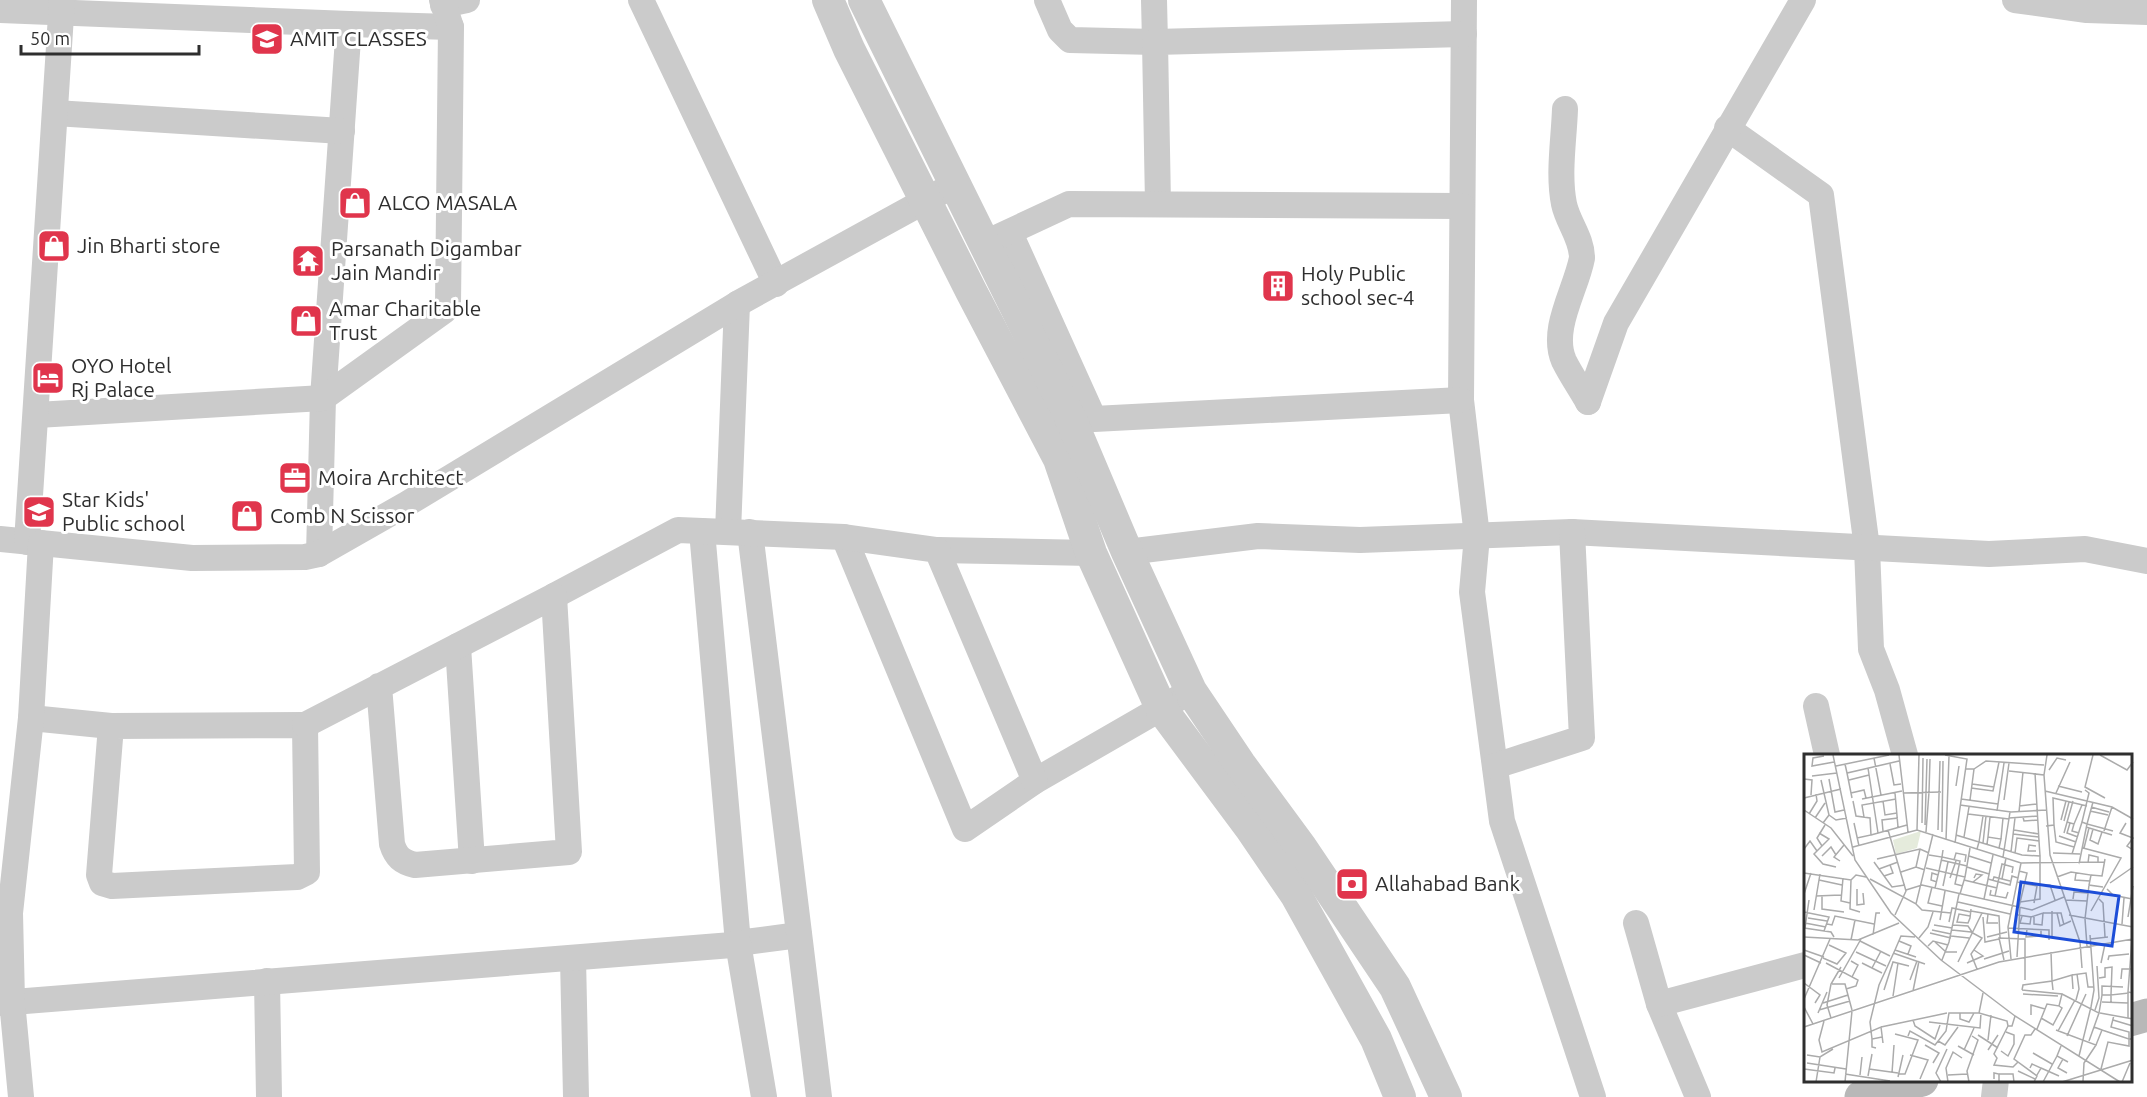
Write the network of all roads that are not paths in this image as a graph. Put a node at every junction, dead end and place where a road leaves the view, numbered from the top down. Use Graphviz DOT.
graph roads {
  1 [pos="641,0"];
  2 [pos="828,0"];
  3 [pos="864,0"];
  4 [pos="1047,0"];
  5 [pos="1154,0"];
  6 [pos="1464,0"];
  7 [pos="1803,0"];
  8 [pos="2017,1"];
  9 [pos="2088,5"];
  10 [pos="61,6"];
  11 [pos="451,8"];
  12 [pos="0,10"];
  13 [pos="2147,12"];
  14 [pos="349,24"];
  15 [pos="1464,34"];
  16 [pos="1155,42"];
  17 [pos="1565,109"];
  18 [pos="54,113"];
  19 [pos="1727,128"];
  20 [pos="342,131"];
  21 [pos="954,186"];
  22 [pos="926,200"];
  23 [pos="1158,204"];
  24 [pos="1462,206"];
  25 [pos="997,237"];
  26 [pos="776,284"];
  27 [pos="737,304"];
  28 [pos="323,398"];
  29 [pos="1461,400"];
  30 [pos="37,415"];
  31 [pos="702,531"];
  32 [pos="739,532"];
  33 [pos="1572,532"];
  34 [pos="1477,536"];
  35 [pos="844,537"];
  36 [pos="0,539"];
  37 [pos="34,542"];
  38 [pos="1867,548"];
  39 [pos="937,550"];
  40 [pos="1127,552"];
  41 [pos="319,554"];
  42 [pos="1091,554"];
  43 [pos="2147,561"];
  44 [pos="554,596"];
  45 [pos="458,646"];
  46 [pos="380,686"];
  47 [pos="1191,691"];
  48 [pos="1816,706"];
  49 [pos="1161,708"];
  50 [pos="31,718"];
  51 [pos="305,725"];
  52 [pos="111,726"];
  53 [pos="1827,754"];
  54 [pos="1905,754"];
  55 [pos="1495,766"];
  56 [pos="1035,781"];
  57 [pos="472,861"];
  58 [pos="1636,923"];
  59 [pos="799,935"];
  60 [pos="738,942"];
  61 [pos="573,958"];
  62 [pos="1804,965"];
  63 [pos="267,981"];
  64 [pos="6,1002"];
  65 [pos="1659,1004"];
  66 [pos="2147,1015"];
  67 [pos="2132,1019"];
  68 [pos="1915,1082"];
  69 [pos="1996,1082"];
  70 [pos="21,1097"];
  71 [pos="270,1097"];
  72 [pos="576,1097"];
  73 [pos="764,1097"];
  74 [pos="819,1097"];
  75 [pos="1400,1097"];
  76 [pos="1446,1097"];
  77 [pos="1593,1097"];
  78 [pos="1698,1097"];
  79 [pos="1862,1097"];
  80 [pos="1994,1097"];
  1 -- 26 [label="street"];
  2 -- 22 [label="street"];
  3 -- 21 [label="street"];
  4 -- 16 [label="street"];
  5 -- 16 [label="street"];
  6 -- 15 [label="street"];
  7 -- 19 [label="street"];
  8 -- 9 [label="street"];
  9 -- 13 [label="street"];
  10 -- 12 [label="street"];
  10 -- 14 [label="street"];
  10 -- 18 [label="street"];
  11 -- 14 [label="street"];
  11 -- 28 [label="street"];
  14 -- 20 [label="street"];
  15 -- 16 [label="street"];
  15 -- 24 [label="street"];
  16 -- 23 [label="street"];
  17 -- 19 [label="street"];
  18 -- 20 [label="street"];
  18 -- 30 [label="street"];
  19 -- 38 [label="street"];
  20 -- 28 [label="street"];
  21 -- 22 [label="street"];
  21 -- 25 [label="street"];
  22 -- 26 [label="street"];
  22 -- 42 [label="street"];
  23 -- 24 [label="street"];
  23 -- 25 [label="street"];
  24 -- 29 [label="street"];
  25 -- 29 [label="street"];
  25 -- 40 [label="street"];
  26 -- 27 [label="street"];
  27 -- 32 [label="street"];
  27 -- 41 [label="street"];
  28 -- 30 [label="street"];
  28 -- 41 [label="street"];
  29 -- 34 [label="street"];
  30 -- 37 [label="street"];
  31 -- 32 [label="street"];
  31 -- 44 [label="street"];
  31 -- 60 [label="street"];
  32 -- 35 [label="street"];
  32 -- 59 [label="street"];
  33 -- 34 [label="street"];
  33 -- 38 [label="street"];
  33 -- 55 [label="street"];
  34 -- 40 [label="street"];
  34 -- 55 [label="street"];
  35 -- 39 [label="street"];
  35 -- 56 [label="street"];
  36 -- 37 [label="street"];
  37 -- 41 [label="street"];
  37 -- 50 [label="street"];
  38 -- 43 [label="street"];
  38 -- 54 [label="street"];
  39 -- 42 [label="street"];
  39 -- 56 [label="street"];
  40 -- 47 [label="street"];
  42 -- 49 [label="street"];
  44 -- 45 [label="street"];
  44 -- 57 [label="street"];
  45 -- 46 [label="street"];
  45 -- 57 [label="street"];
  46 -- 51 [label="street"];
  46 -- 57 [label="street"];
  47 -- 49 [label="street"];
  47 -- 76 [label="street"];
  48 -- 53 [label="street"];
  49 -- 56 [label="street"];
  49 -- 75 [label="street"];
  50 -- 52 [label="street"];
  50 -- 64 [label="street"];
  51 -- 52 [label="street"];
  51 -- 52 [label="street"];
  55 -- 77 [label="street"];
  58 -- 65 [label="street"];
  59 -- 60 [label="street"];
  59 -- 74 [label="street"];
  60 -- 61 [label="street"];
  60 -- 73 [label="street"];
  61 -- 63 [label="street"];
  61 -- 72 [label="street"];
  62 -- 65 [label="street"];
  63 -- 64 [label="street"];
  63 -- 71 [label="street"];
  64 -- 70 [label="street"];
  65 -- 78 [label="street"];
  66 -- 67 [label="main road"];
  68 -- 79 [label="main road"];
  69 -- 80 [label="street"];
}
